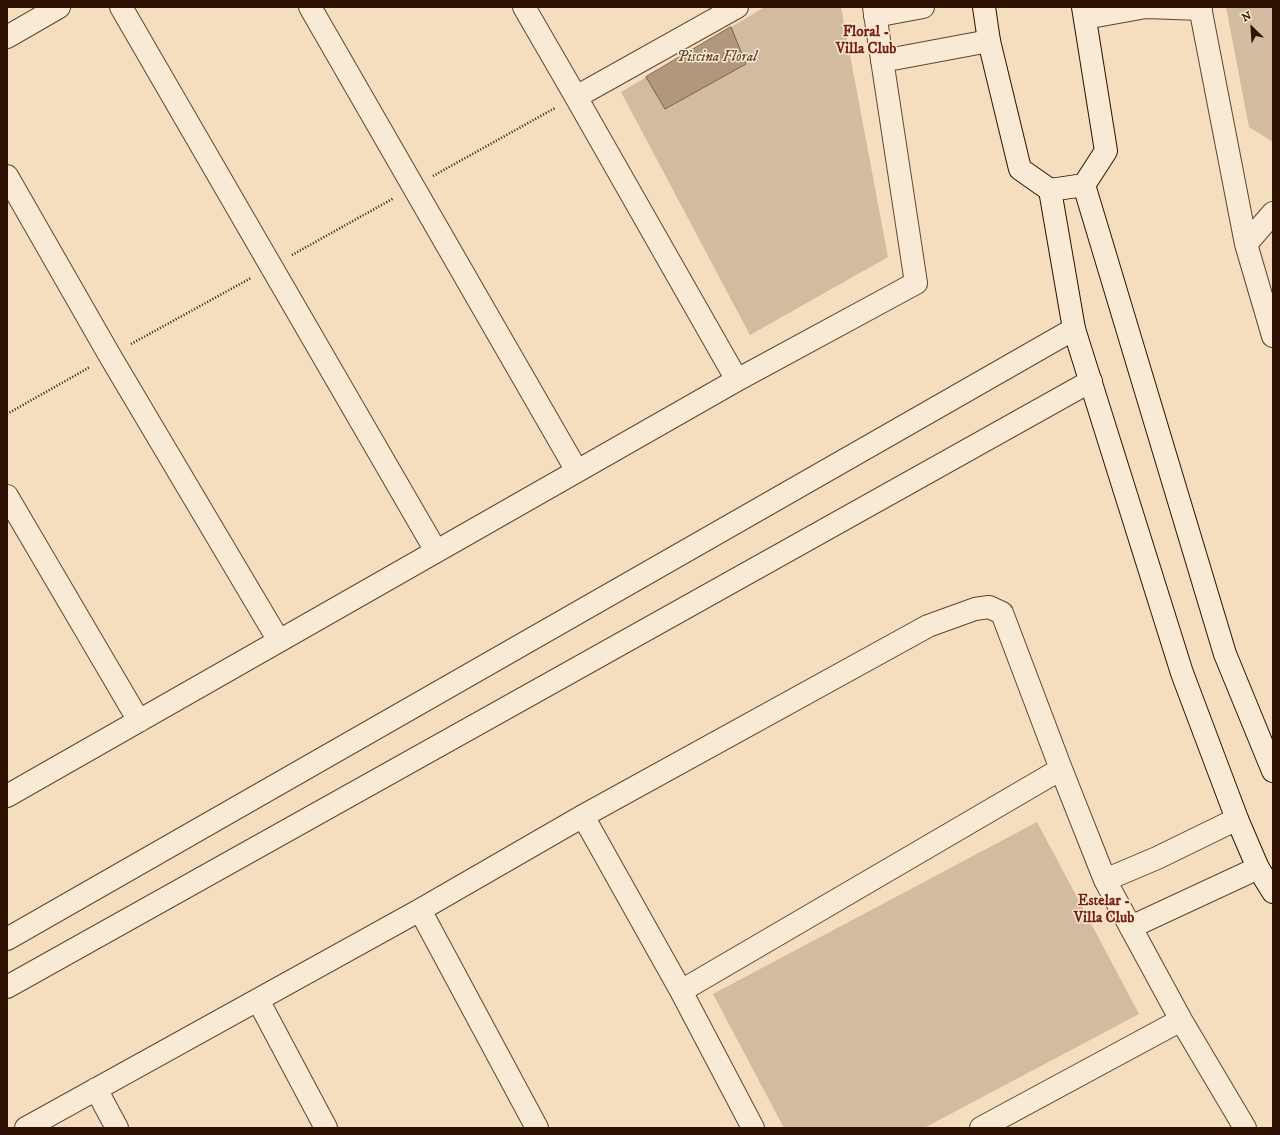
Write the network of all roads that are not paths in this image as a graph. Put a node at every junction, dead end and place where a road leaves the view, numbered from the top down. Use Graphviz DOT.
graph roads {
  1 [pos="58,7"];
  2 [pos="121,7"];
  3 [pos="310,7"];
  4 [pos="524,7"];
  5 [pos="736,7"];
  6 [pos="923,7"];
  7 [pos="984,7"];
  8 [pos="1201,8"];
  9 [pos="875,12"];
  10 [pos="1084,12"];
  11 [pos="7,37"];
  12 [pos="989,41"];
  13 [pos="882,61"];
  14 [pos="576,97"];
  15 [pos="7,176"];
  16 [pos="1084,184"];
  17 [pos="1050,190"];
  18 [pos="1273,213"];
  19 [pos="1246,244"];
  20 [pos="1074,329"];
  21 [pos="1273,336"];
  22 [pos="737,380"];
  23 [pos="1091,381"];
  24 [pos="577,471"];
  25 [pos="7,496"];
  26 [pos="436,551"];
  27 [pos="279,641"];
  28 [pos="139,721"];
  29 [pos="1061,769"];
  30 [pos="1273,771"];
  31 [pos="7,796"];
  32 [pos="583,816"];
  33 [pos="1237,819"];
  34 [pos="1258,868"];
  35 [pos="1105,880"];
  36 [pos="1273,892"];
  37 [pos="420,910"];
  38 [pos="1130,927"];
  39 [pos="7,939"];
  40 [pos="7,987"];
  41 [pos="681,991"];
  42 [pos="258,1000"];
  43 [pos="1181,1020"];
  44 [pos="96,1089"];
  45 [pos="26,1128"];
  46 [pos="116,1128"];
  47 [pos="326,1128"];
  48 [pos="537,1128"];
  49 [pos="753,1128"];
  50 [pos="981,1128"];
  51 [pos="1245,1128"];
  1 -- 11 [label="street"];
  2 -- 26 [label="street"];
  3 -- 24 [label="street"];
  4 -- 14 [label="street"];
  5 -- 14 [label="street"];
  6 -- 9 [label="street"];
  7 -- 12 [label="street"];
  8 -- 10 [label="street"];
  8 -- 19 [label="street"];
  9 -- 13 [label="street"];
  10 -- 16 [label="street"];
  12 -- 13 [label="street"];
  12 -- 17 [label="street"];
  13 -- 22 [label="street"];
  14 -- 22 [label="street"];
  15 -- 27 [label="street"];
  16 -- 17 [label="street"];
  16 -- 30 [label="street"];
  17 -- 20 [label="street"];
  18 -- 19 [label="street"];
  19 -- 21 [label="street"];
  20 -- 23 [label="street"];
  20 -- 39 [label="street"];
  22 -- 24 [label="street"];
  23 -- 33 [label="street"];
  23 -- 40 [label="street"];
  24 -- 26 [label="street"];
  25 -- 28 [label="street"];
  26 -- 27 [label="street"];
  27 -- 28 [label="street"];
  28 -- 31 [label="street"];
  29 -- 32 [label="street"];
  29 -- 35 [label="street"];
  29 -- 41 [label="street"];
  32 -- 37 [label="street"];
  32 -- 41 [label="street"];
  33 -- 34 [label="street"];
  33 -- 35 [label="street"];
  34 -- 36 [label="street"];
  34 -- 38 [label="street"];
  35 -- 38 [label="street"];
  37 -- 42 [label="street"];
  37 -- 48 [label="street"];
  38 -- 43 [label="street"];
  41 -- 49 [label="street"];
  42 -- 44 [label="street"];
  42 -- 47 [label="street"];
  43 -- 50 [label="street"];
  43 -- 51 [label="street"];
  44 -- 45 [label="street"];
  44 -- 46 [label="street"];
}
